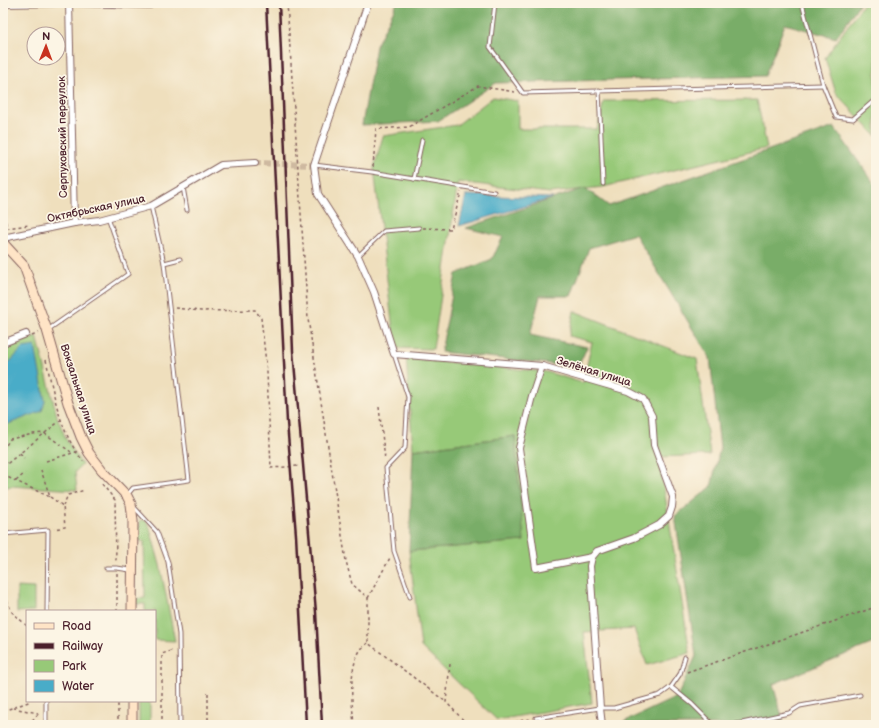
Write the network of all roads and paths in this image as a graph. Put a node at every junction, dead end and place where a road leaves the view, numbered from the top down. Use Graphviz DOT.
graph roads {
  1 [pos="61,3"];
  2 [pos="69,3"];
  3 [pos="74,3"];
  4 [pos="152,3"];
  5 [pos="287,3"];
  6 [pos="368,3"];
  7 [pos="495,3"];
  8 [pos="802,3"];
  9 [pos="3,4"];
  10 [pos="823,86"];
  11 [pos="599,90"];
  12 [pos="523,93"];
  13 [pos="876,99"];
  14 [pos="422,140"];
  15 [pos="255,163"];
  16 [pos="314,165"];
  17 [pos="372,172"];
  18 [pos="414,179"];
  19 [pos="603,184"];
  20 [pos="183,187"];
  21 [pos="463,187"];
  22 [pos="494,192"];
  23 [pos="151,206"];
  24 [pos="3,210"];
  25 [pos="187,210"];
  26 [pos="108,217"];
  27 [pos="74,223"];
  28 [pos="30,224"];
  29 [pos="419,228"];
  30 [pos="3,238"];
  31 [pos="3,243"];
  32 [pos="358,256"];
  33 [pos="180,259"];
  34 [pos="164,263"];
  35 [pos="169,307"];
  36 [pos="43,332"];
  37 [pos="28,335"];
  38 [pos="3,343"];
  39 [pos="394,354"];
  40 [pos="45,355"];
  41 [pos="542,366"];
  42 [pos="379,407"];
  43 [pos="61,420"];
  44 [pos="44,433"];
  45 [pos="3,450"];
  46 [pos="71,452"];
  47 [pos="76,452"];
  48 [pos="20,453"];
  49 [pos="24,458"];
  50 [pos="46,461"];
  51 [pos="86,464"];
  52 [pos="298,466"];
  53 [pos="3,467"];
  54 [pos="386,468"];
  55 [pos="41,470"];
  56 [pos="3,473"];
  57 [pos="25,473"];
  58 [pos="16,481"];
  59 [pos="101,482"];
  60 [pos="85,490"];
  61 [pos="50,497"];
  62 [pos="129,500"];
  63 [pos="63,506"];
  64 [pos="48,530"];
  65 [pos="3,534"];
  66 [pos="394,551"];
  67 [pos="592,557"];
  68 [pos="106,568"];
  69 [pos="116,568"];
  70 [pos="132,570"];
  71 [pos="3,576"];
  72 [pos="3,597"];
  73 [pos="410,597"];
  74 [pos="6,598"];
  75 [pos="368,598"];
  76 [pos="876,607"];
  77 [pos="47,610"];
  78 [pos="117,610"];
  79 [pos="132,610"];
  80 [pos="26,625"];
  81 [pos="368,643"];
  82 [pos="179,649"];
  83 [pos="685,657"];
  84 [pos="450,664"];
  85 [pos="680,674"];
  86 [pos="159,687"];
  87 [pos="162,687"];
  88 [pos="671,687"];
  89 [pos="208,693"];
  90 [pos="860,695"];
  91 [pos="28,702"];
  92 [pos="46,702"];
  93 [pos="118,702"];
  94 [pos="132,702"];
  95 [pos="446,702"];
  96 [pos="12,708"];
  97 [pos="600,708"];
  98 [pos="3,710"];
  99 [pos="38,713"];
  100 [pos="46,713"];
  101 [pos="536,718"];
  102 [pos="180,720"];
  103 [pos="28,725"];
  104 [pos="46,725"];
  105 [pos="118,725"];
  106 [pos="132,725"];
  107 [pos="162,725"];
  108 [pos="180,725"];
  109 [pos="183,725"];
  110 [pos="208,725"];
  111 [pos="354,725"];
  112 [pos="468,725"];
  113 [pos="497,725"];
  114 [pos="602,725"];
  115 [pos="712,725"];
  116 [pos="732,725"];
  1 -- 9 [label="street"];
  2 -- 27 [label="street, Серпуховский переулок"];
  3 -- 4 [label="street"];
  5 -- 75 [label="path"];
  6 -- 16 [label="street"];
  7 -- 12 [label="lane"];
  8 -- 10 [label="lane"];
  10 -- 11 [label="lane"];
  10 -- 13 [label="lane"];
  11 -- 12 [label="lane"];
  11 -- 19 [label="lane"];
  12 -- 17 [label="path"];
  14 -- 18 [label="lane"];
  15 -- 20 [label="street, Октябрьская улица"];
  16 -- 17 [label="lane"];
  16 -- 32 [label="street"];
  17 -- 18 [label="lane"];
  18 -- 21 [label="lane"];
  20 -- 23 [label="street, Октябрьская улица"];
  20 -- 25 [label="lane"];
  21 -- 22 [label="lane"];
  21 -- 29 [label="path"];
  23 -- 26 [label="street, Октябрьская улица"];
  23 -- 34 [label="lane"];
  24 -- 28 [label="path"];
  26 -- 27 [label="street, Октябрьская улица"];
  26 -- 36 [label="lane"];
  27 -- 30 [label="street, Октябрьская улица"];
  29 -- 32 [label="lane"];
  31 -- 36 [label="street, Вокзальная улица"];
  32 -- 39 [label="street"];
  33 -- 34 [label="lane"];
  34 -- 35 [label="lane"];
  35 -- 52 [label="path"];
  35 -- 62 [label="lane"];
  36 -- 37 [label="path"];
  36 -- 62 [label="street, Вокзальная улица"];
  37 -- 38 [label="street"];
  39 -- 41 [label="street, Зелёная улица"];
  39 -- 54 [label="lane"];
  40 -- 43 [label="path"];
  41 -- 67 [label="street, Зелёная улица"];
  41 -- 67 [label="street, Зелёная улица"];
  42 -- 54 [label="path"];
  43 -- 44 [label="path"];
  43 -- 47 [label="path"];
  44 -- 45 [label="path"];
  44 -- 46 [label="path"];
  44 -- 48 [label="path"];
  46 -- 47 [label="path"];
  46 -- 50 [label="path"];
  47 -- 51 [label="path"];
  48 -- 49 [label="path"];
  48 -- 53 [label="path"];
  54 -- 66 [label="lane"];
  55 -- 61 [label="path"];
  56 -- 58 [label="path"];
  57 -- 58 [label="path"];
  58 -- 61 [label="path"];
  59 -- 69 [label="path"];
  60 -- 63 [label="path"];
  61 -- 63 [label="path"];
  62 -- 70 [label="street"];
  62 -- 82 [label="lane"];
  63 -- 64 [label="path"];
  64 -- 65 [label="lane"];
  64 -- 77 [label="lane"];
  66 -- 73 [label="lane"];
  66 -- 75 [label="path"];
  67 -- 97 [label="street"];
  68 -- 69 [label="lane"];
  69 -- 70 [label="lane"];
  69 -- 78 [label="path"];
  70 -- 79 [label="street"];
  71 -- 74 [label="path"];
  72 -- 74 [label="path"];
  74 -- 80 [label="path"];
  75 -- 81 [label="path"];
  76 -- 85 [label="path"];
  81 -- 95 [label="path"];
  81 -- 111 [label="path"];
  82 -- 87 [label="path"];
  82 -- 102 [label="lane"];
  83 -- 85 [label="lane"];
  84 -- 95 [label="path"];
  85 -- 88 [label="lane"];
  86 -- 87 [label="path"];
  87 -- 107 [label="path"];
  88 -- 97 [label="lane"];
  88 -- 115 [label="lane"];
  89 -- 110 [label="path"];
  90 -- 116 [label="lane"];
  91 -- 96 [label="path"];
  92 -- 100 [label="lane"];
  93 -- 105 [label="path"];
  94 -- 106 [label="street"];
  95 -- 112 [label="path"];
  96 -- 98 [label="path"];
  96 -- 99 [label="path"];
  97 -- 101 [label="lane"];
  97 -- 114 [label="street"];
  99 -- 100 [label="path"];
  99 -- 103 [label="path"];
  100 -- 104 [label="lane"];
  101 -- 113 [label="path"];
  102 -- 108 [label="lane"];
  102 -- 109 [label="lane"];
}
